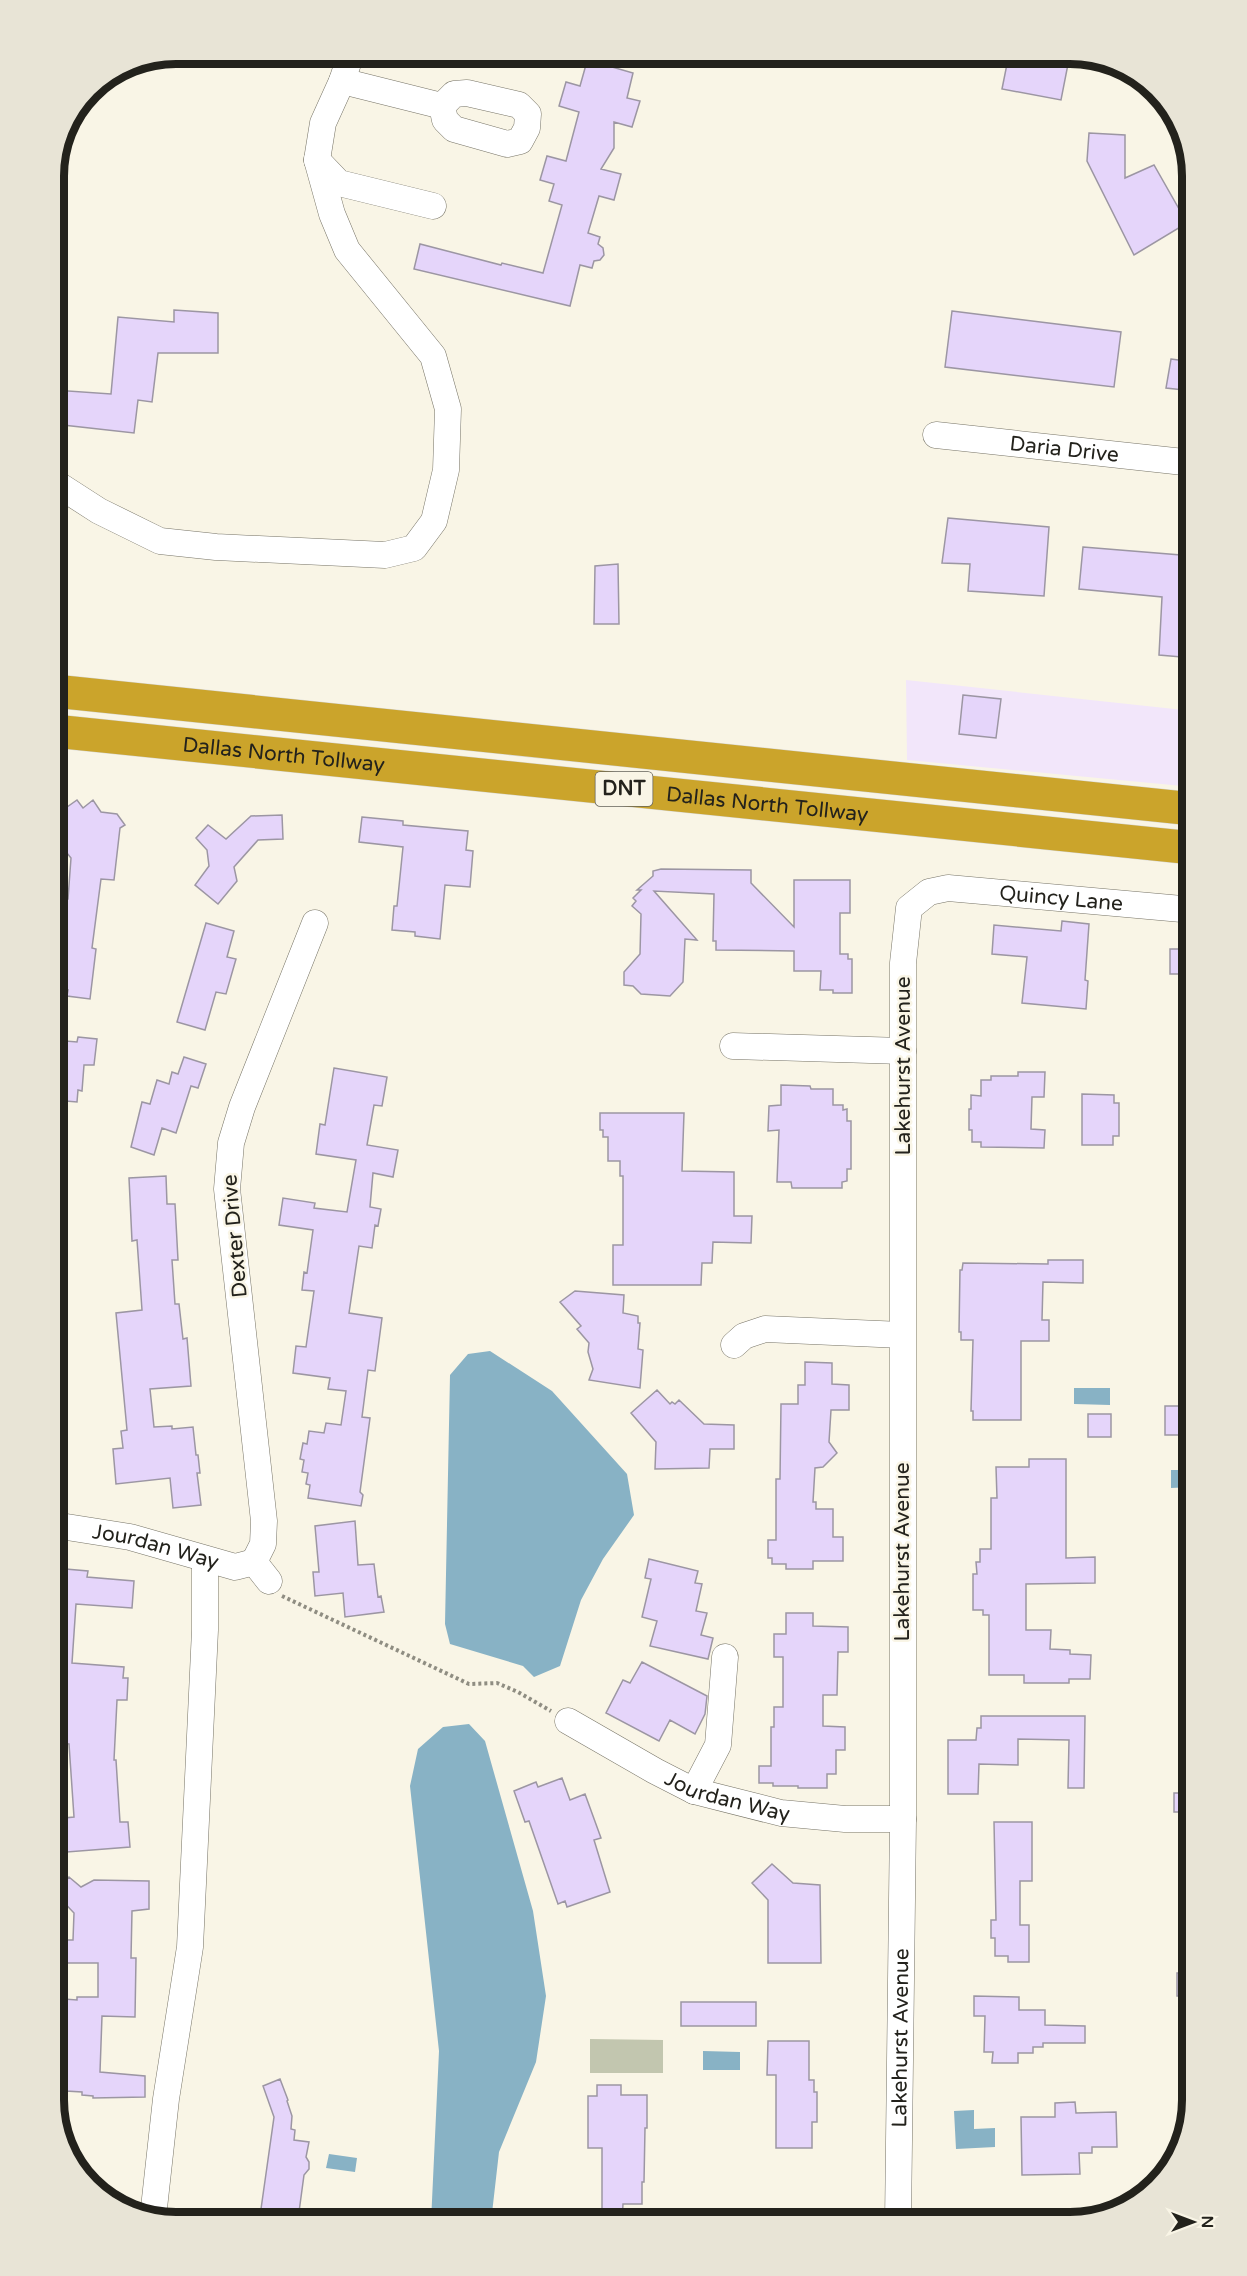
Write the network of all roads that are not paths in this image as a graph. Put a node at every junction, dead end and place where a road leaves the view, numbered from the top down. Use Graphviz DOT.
graph roads {
  1 [pos="348,64"];
  2 [pos="342,81"];
  3 [pos="442,106"];
  4 [pos="316,160"];
  5 [pos="433,206"];
  6 [pos="936,435"];
  7 [pos="1182,462"];
  8 [pos="65,489"];
  9 [pos="65,692"];
  10 [pos="65,732"];
  11 [pos="1182,808"];
  12 [pos="1182,847"];
  13 [pos="929,892"];
  14 [pos="1182,909"];
  15 [pos="315,923"];
  16 [pos="733,1046"];
  17 [pos="903,1051"];
  18 [pos="902,1335"];
  19 [pos="734,1345"];
  20 [pos="64,1527"];
  21 [pos="205,1559"];
  22 [pos="261,1571"];
  23 [pos="725,1657"];
  24 [pos="568,1721"];
  25 [pos="694,1791"];
  26 [pos="903,1819"];
  27 [pos="154,2209"];
  28 [pos="898,2212"];
  1 -- 2 [label="street"];
  2 -- 3 [label="street"];
  2 -- 4 [label="street"];
  4 -- 5 [label="street"];
  4 -- 8 [label="street"];
  6 -- 7 [label="street, Daria Drive"];
  9 -- 11 [label="highway, Dallas North Tollway / DNT"];
  10 -- 12 [label="highway, Dallas North Tollway / DNT"];
  13 -- 14 [label="street, Quincy Lane"];
  13 -- 17 [label="street, Lakehurst Avenue"];
  15 -- 22 [label="street, Dexter Drive"];
  16 -- 17 [label="street"];
  17 -- 18 [label="street, Lakehurst Avenue"];
  18 -- 19 [label="street"];
  18 -- 26 [label="street, Lakehurst Avenue"];
  20 -- 21 [label="street, Jourdan Way"];
  21 -- 22 [label="street, Jourdan Way"];
  21 -- 27 [label="street"];
  23 -- 25 [label="street"];
  24 -- 25 [label="street, Jourdan Way"];
  25 -- 26 [label="street, Jourdan Way"];
  26 -- 28 [label="street, Lakehurst Avenue"];
}
